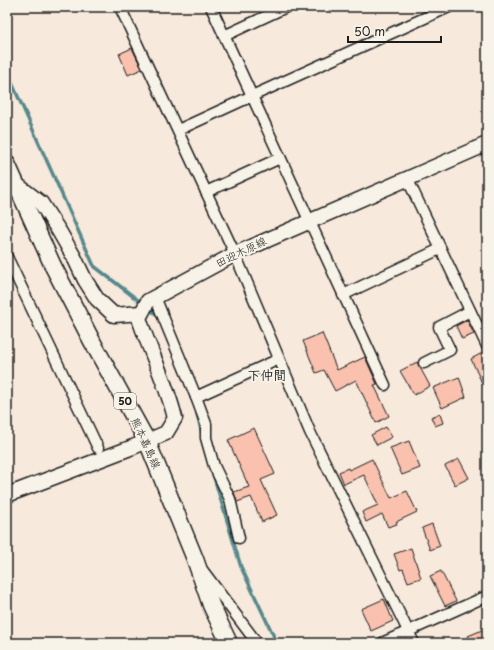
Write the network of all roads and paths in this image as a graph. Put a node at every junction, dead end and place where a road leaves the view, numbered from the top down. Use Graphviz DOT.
graph roads {
  1 [pos="210,7"];
  2 [pos="286,7"];
  3 [pos="449,7"];
  4 [pos="123,8"];
  5 [pos="224,36"];
  6 [pos="252,96"];
  7 [pos="178,130"];
  8 [pos="487,144"];
  9 [pos="280,158"];
  10 [pos="7,164"];
  11 [pos="407,178"];
  12 [pos="16,184"];
  13 [pos="206,192"];
  14 [pos="309,221"];
  15 [pos="440,249"];
  16 [pos="235,254"];
  17 [pos="7,257"];
  18 [pos="343,295"];
  19 [pos="152,299"];
  20 [pos="470,310"];
  21 [pos="141,313"];
  22 [pos="487,346"];
  23 [pos="279,359"];
  24 [pos="424,363"];
  25 [pos="385,385"];
  26 [pos="196,397"];
  27 [pos="140,444"];
  28 [pos="98,448"];
  29 [pos="7,495"];
  30 [pos="239,538"];
  31 [pos="195,559"];
  32 [pos="487,596"];
  33 [pos="408,630"];
  34 [pos="229,643"];
  35 [pos="257,643"];
  36 [pos="382,643"];
  37 [pos="414,643"];
  1 -- 5 [label="street"];
  2 -- 5 [label="street"];
  3 -- 6 [label="street"];
  4 -- 7 [label="street"];
  5 -- 6 [label="street"];
  6 -- 7 [label="street"];
  6 -- 9 [label="street"];
  7 -- 13 [label="street"];
  8 -- 11 [label="main road, 田迎木原線"];
  9 -- 13 [label="street"];
  9 -- 14 [label="street"];
  10 -- 12 [label="main road, 熊本嘉島線 / 50"];
  11 -- 14 [label="main road, 田迎木原線"];
  11 -- 15 [label="street"];
  12 -- 21 [label="main road"];
  12 -- 27 [label="main road, 熊本嘉島線 / 50"];
  13 -- 16 [label="street"];
  14 -- 16 [label="main road, 田迎木原線"];
  14 -- 18 [label="street"];
  15 -- 18 [label="street"];
  15 -- 20 [label="street"];
  16 -- 19 [label="main road, 田迎木原線"];
  16 -- 23 [label="street"];
  17 -- 28 [label="street"];
  18 -- 25 [label="street"];
  19 -- 21 [label="main road"];
  19 -- 26 [label="street"];
  20 -- 22 [label="street"];
  20 -- 24 [label="street"];
  21 -- 27 [label="main road"];
  23 -- 26 [label="street"];
  23 -- 33 [label="street"];
  26 -- 30 [label="street"];
  27 -- 29 [label="main road"];
  27 -- 31 [label="main road, 熊本嘉島線 / 50"];
  31 -- 34 [label="main road, 熊本嘉島線 / 50"];
  31 -- 35 [label="street"];
  32 -- 33 [label="street"];
  33 -- 36 [label="street"];
  33 -- 37 [label="street"];
}
